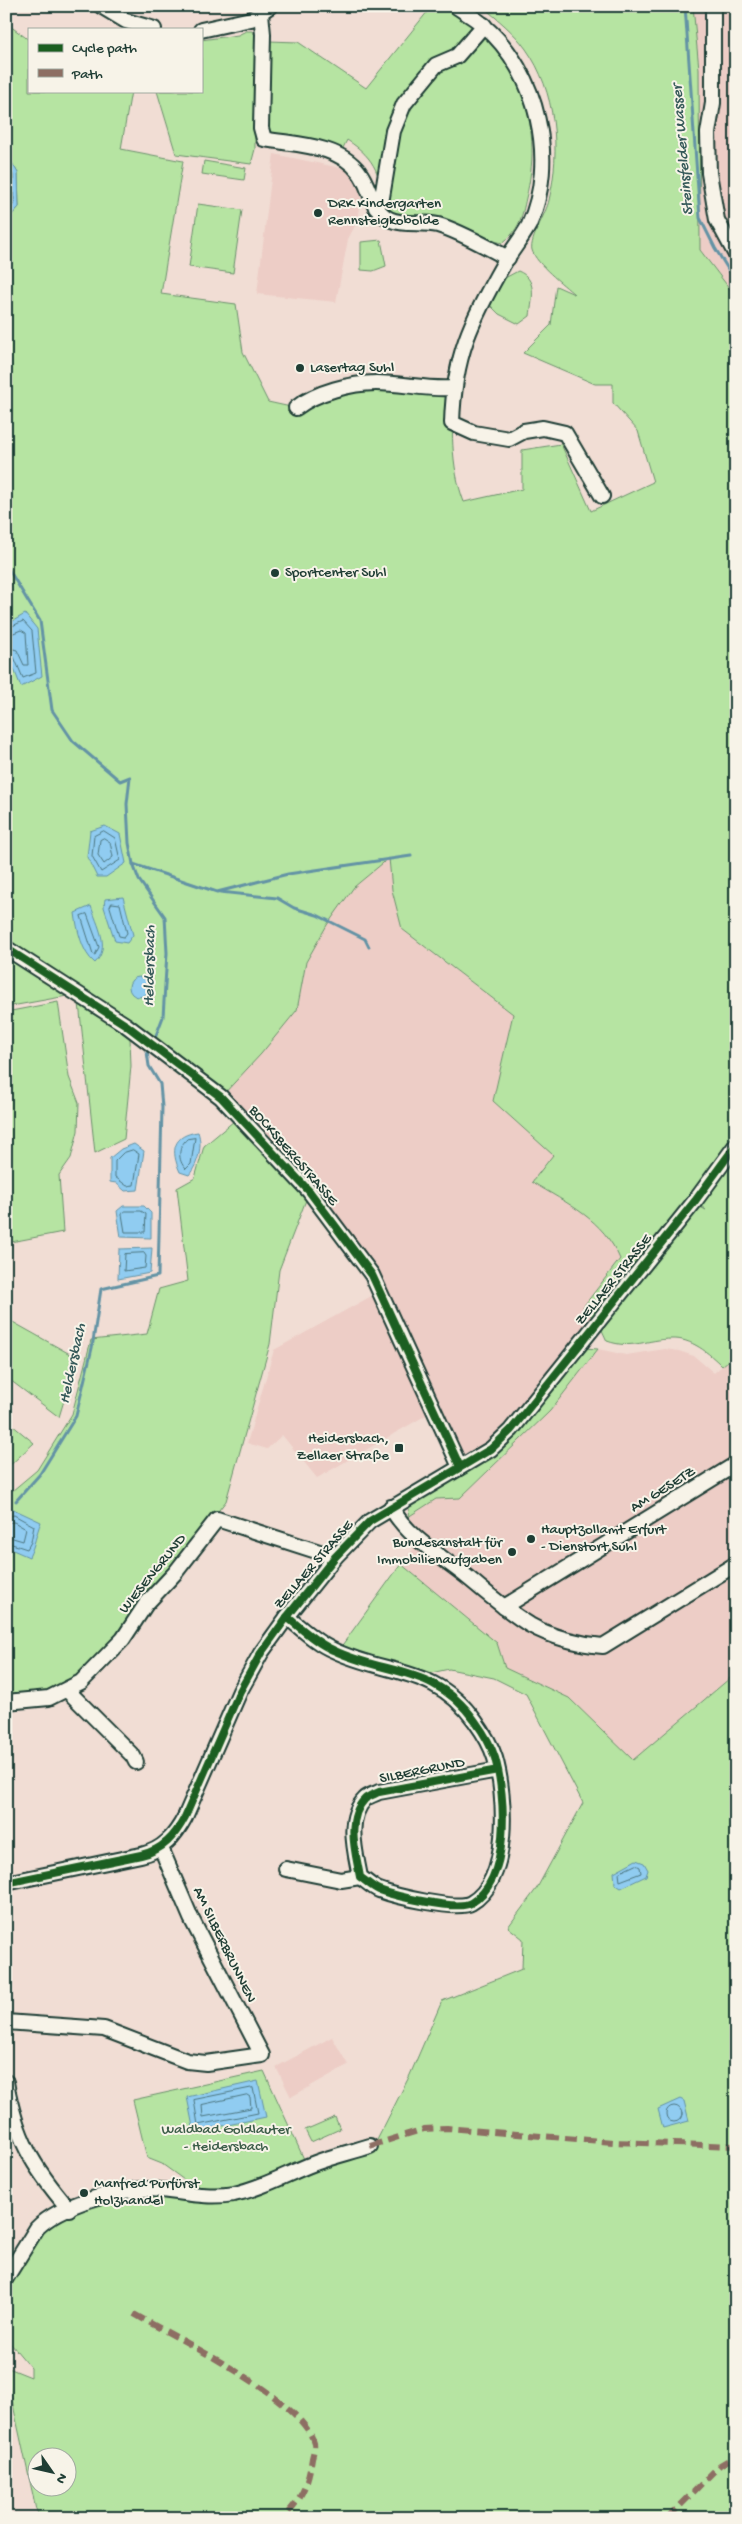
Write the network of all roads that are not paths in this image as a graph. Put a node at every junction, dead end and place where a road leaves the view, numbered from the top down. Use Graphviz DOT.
graph roads {
  1 [pos="101,6"];
  2 [pos="456,6"];
  3 [pos="712,6"];
  4 [pos="266,10"];
  5 [pos="484,25"];
  6 [pos="150,28"];
  7 [pos="202,30"];
  8 [pos="376,208"];
  9 [pos="736,254"];
  10 [pos="508,258"];
  11 [pos="453,388"];
  12 [pos="296,408"];
  13 [pos="602,496"];
  14 [pos="6,948"];
  15 [pos="736,1146"];
  16 [pos="736,1464"];
  17 [pos="460,1467"];
  18 [pos="391,1507"];
  19 [pos="335,1557"];
  20 [pos="736,1564"];
  21 [pos="504,1607"];
  22 [pos="287,1617"];
  23 [pos="67,1690"];
  24 [pos="6,1702"];
  25 [pos="136,1762"];
  26 [pos="498,1770"];
  27 [pos="161,1848"];
  28 [pos="286,1869"];
  29 [pos="360,1877"];
  30 [pos="6,1883"];
  31 [pos="6,2022"];
  32 [pos="6,2082"];
  33 [pos="370,2146"];
  34 [pos="68,2209"];
  35 [pos="6,2278"];
  1 -- 6 [label="street"];
  2 -- 5 [label="street"];
  3 -- 9 [label="street"];
  4 -- 7 [label="street"];
  4 -- 8 [label="street"];
  5 -- 8 [label="street"];
  5 -- 10 [label="street"];
  8 -- 10 [label="street"];
  10 -- 11 [label="street"];
  11 -- 12 [label="street"];
  11 -- 13 [label="street"];
  14 -- 17 [label="street, BOCKSBERGSTRASSE"];
  15 -- 17 [label="street, ZELLAER STRASSE"];
  16 -- 21 [label="street, AM GESETZ"];
  17 -- 18 [label="street, ZELLAER STRASSE"];
  18 -- 19 [label="street, ZELLAER STRASSE"];
  18 -- 21 [label="street"];
  19 -- 22 [label="street, ZELLAER STRASSE"];
  19 -- 23 [label="street, WIESENGRUND"];
  20 -- 21 [label="street"];
  22 -- 26 [label="street"];
  22 -- 27 [label="street, ZELLAER STRASSE"];
  23 -- 24 [label="street, WIESENGRUND"];
  23 -- 25 [label="street"];
  26 -- 29 [label="street, SILBERGRUND"];
  26 -- 29 [label="street"];
  27 -- 30 [label="street, ZELLAER STRASSE"];
  27 -- 31 [label="street, AM SILBERBRUNNEN"];
  28 -- 29 [label="street"];
  32 -- 34 [label="street"];
  33 -- 34 [label="street"];
  34 -- 35 [label="street"];
}
